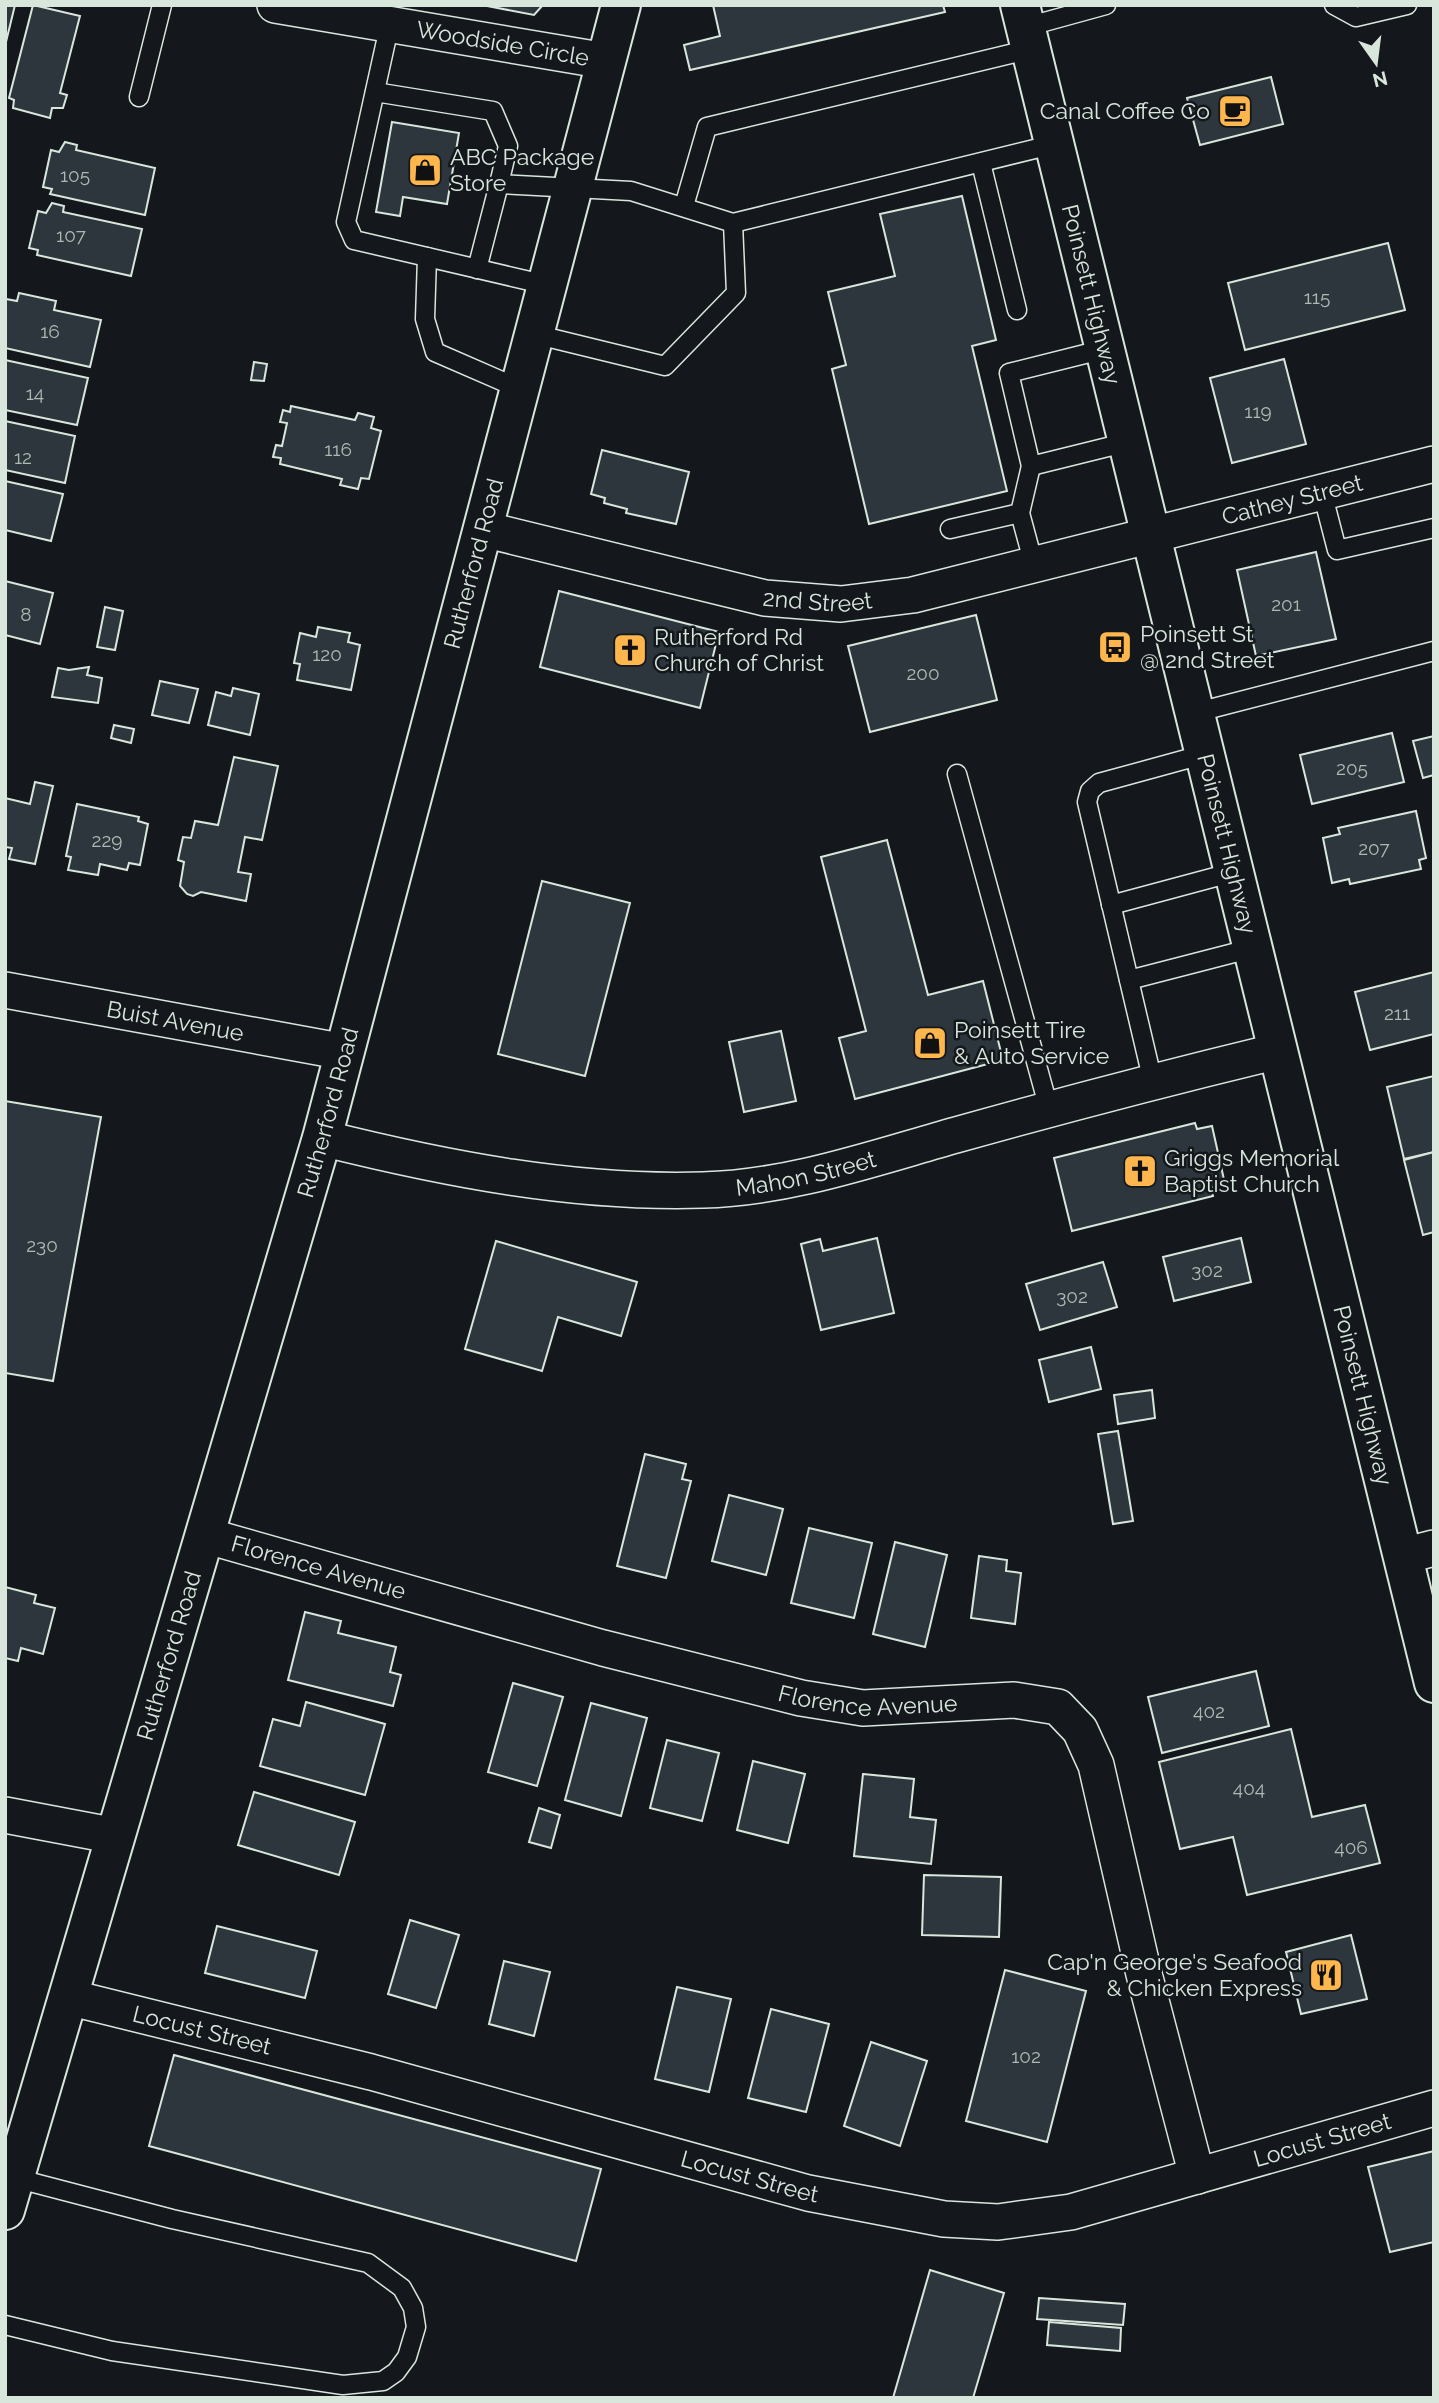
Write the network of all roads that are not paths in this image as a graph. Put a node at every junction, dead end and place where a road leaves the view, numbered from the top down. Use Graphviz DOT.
graph roads {
  1 [pos="162,5"];
  2 [pos="275,5"];
  3 [pos="621,5"];
  4 [pos="1106,5"];
  5 [pos="1334,5"];
  6 [pos="1407,5"];
  7 [pos="353,11"];
  8 [pos="390,23"];
  9 [pos="1026,27"];
  10 [pos="606,61"];
  11 [pos="375,92"];
  12 [pos="139,97"];
  13 [pos="1055,144"];
  14 [pos="981,163"];
  15 [pos="499,184"];
  16 [pos="572,189"];
  17 [pos="684,206"];
  18 [pos="733,223"];
  19 [pos="427,257"];
  20 [pos="477,269"];
  21 [pos="547,285"];
  22 [pos="1017,310"];
  23 [pos="534,334"];
  24 [pos="1105,349"];
  25 [pos="520,389"];
  26 [pos="1128,442"];
  27 [pos="1434,464"];
  28 [pos="1031,466"];
  29 [pos="1322,492"];
  30 [pos="1020,513"];
  31 [pos="1434,527"];
  32 [pos="483,529"];
  33 [pos="950,529"];
  34 [pos="1151,536"];
  35 [pos="1034,565"];
  36 [pos="1434,651"];
  37 [pos="1195,713"];
  38 [pos="1205,754"];
  39 [pos="957,774"];
  40 [pos="1234,872"];
  41 [pos="1111,905"];
  42 [pos="1253,948"];
  43 [pos="1129,980"];
  44 [pos="5,990"];
  45 [pos="1278,1051"];
  46 [pos="345,1052"];
  47 [pos="1153,1082"];
  48 [pos="1049,1109"];
  49 [pos="322,1138"];
  50 [pos="204,1535"];
  51 [pos="1418,1552"];
  52 [pos="1434,1683"];
  53 [pos="5,1815"];
  54 [pos="116,1836"];
  55 [pos="68,1997"];
  56 [pos="1434,2108"];
  57 [pos="1197,2176"];
  58 [pos="8,2199"];
  59 [pos="5,2325"];
  1 -- 12 [label="lane"];
  2 -- 7 [label="street, Woodside Circle"];
  3 -- 10 [label="main road, Rutherford Road"];
  4 -- 9 [label="lane"];
  5 -- 6 [label="lane"];
  7 -- 8 [label="street, Woodside Circle"];
  8 -- 10 [label="street, Woodside Circle"];
  8 -- 11 [label="lane"];
  9 -- 13 [label="main road, Poinsett Highway"];
  9 -- 17 [label="lane"];
  10 -- 16 [label="main road, Rutherford Road"];
  11 -- 15 [label="lane"];
  11 -- 19 [label="lane"];
  13 -- 14 [label="lane"];
  13 -- 24 [label="main road, Poinsett Highway"];
  14 -- 18 [label="lane"];
  14 -- 22 [label="lane"];
  15 -- 16 [label="lane"];
  15 -- 20 [label="lane"];
  16 -- 17 [label="lane"];
  16 -- 21 [label="main road, Rutherford Road"];
  17 -- 18 [label="lane"];
  18 -- 23 [label="lane"];
  19 -- 20 [label="lane"];
  19 -- 25 [label="lane"];
  20 -- 21 [label="lane"];
  21 -- 23 [label="main road, Rutherford Road"];
  23 -- 25 [label="main road, Rutherford Road"];
  24 -- 26 [label="main road, Poinsett Highway"];
  24 -- 28 [label="lane"];
  25 -- 32 [label="main road, Rutherford Road"];
  26 -- 28 [label="lane"];
  26 -- 34 [label="main road, Poinsett Highway"];
  27 -- 29 [label="street, Cathey Street"];
  28 -- 30 [label="lane"];
  29 -- 31 [label="lane"];
  29 -- 34 [label="street, Cathey Street"];
  30 -- 33 [label="lane"];
  30 -- 35 [label="lane"];
  32 -- 35 [label="street, 2nd Street"];
  32 -- 46 [label="main road, Rutherford Road"];
  34 -- 35 [label="street, 2nd Street"];
  34 -- 37 [label="main road, Poinsett Highway"];
  36 -- 37 [label="lane"];
  37 -- 38 [label="main road, Poinsett Highway"];
  38 -- 40 [label="main road, Poinsett Highway"];
  38 -- 41 [label="lane"];
  39 -- 48 [label="lane"];
  40 -- 41 [label="lane"];
  40 -- 42 [label="main road, Poinsett Highway"];
  41 -- 43 [label="lane"];
  42 -- 43 [label="lane"];
  42 -- 45 [label="main road, Poinsett Highway"];
  43 -- 47 [label="lane"];
  44 -- 46 [label="street, Buist Avenue"];
  45 -- 47 [label="street, Mahon Street"];
  45 -- 51 [label="main road, Poinsett Highway"];
  46 -- 49 [label="main road, Rutherford Road"];
  47 -- 48 [label="street, Mahon Street"];
  48 -- 49 [label="street, Mahon Street"];
  49 -- 50 [label="main road, Rutherford Road"];
  50 -- 54 [label="main road, Rutherford Road"];
  50 -- 57 [label="street, Florence Avenue"];
  51 -- 52 [label="main road, Poinsett Highway"];
  53 -- 54 [label="street"];
  54 -- 55 [label="main road, Rutherford Road"];
  55 -- 57 [label="street, Locust Street"];
  55 -- 58 [label="main road, Rutherford Road"];
  56 -- 57 [label="street, Locust Street"];
  58 -- 59 [label="lane"];
}
